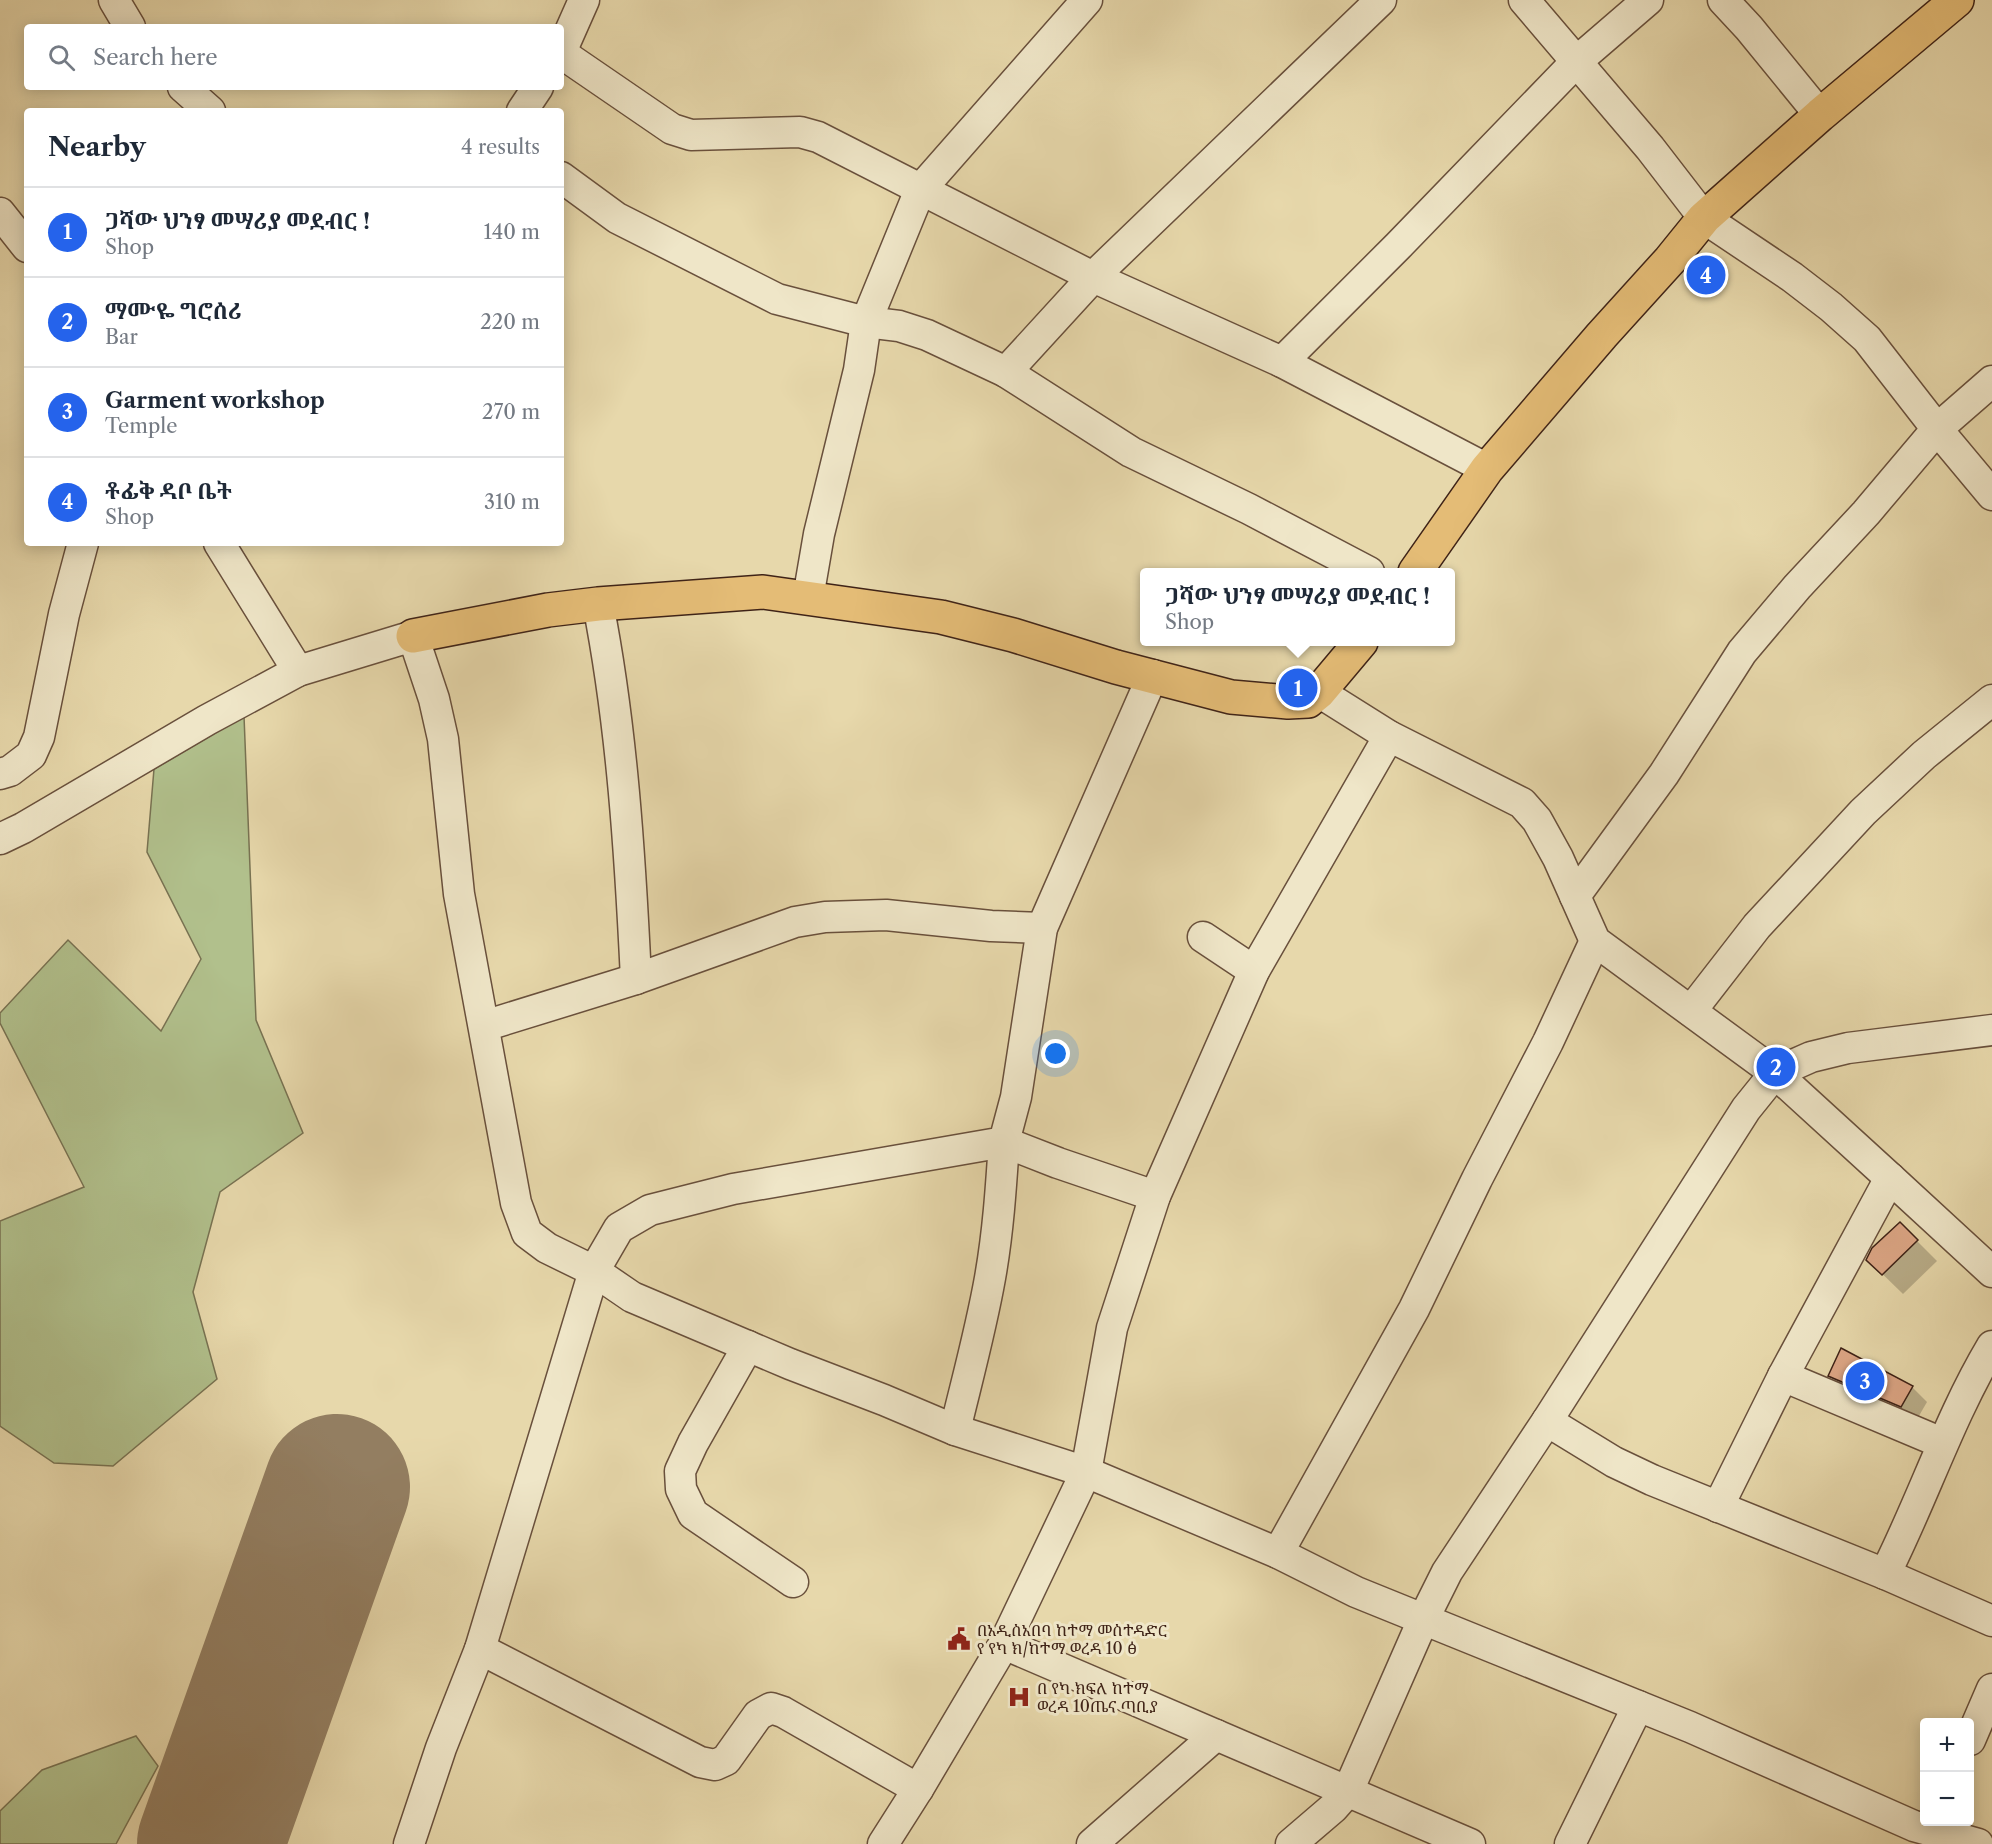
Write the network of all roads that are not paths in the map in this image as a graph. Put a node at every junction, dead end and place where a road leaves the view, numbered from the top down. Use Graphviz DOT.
graph roads {
  1 [pos="114,0"];
  2 [pos="584,0"];
  3 [pos="1087,0"];
  4 [pos="1382,0"];
  5 [pos="1524,0"];
  6 [pos="1648,0"];
  7 [pos="1723,0"];
  8 [pos="1957,0"];
  9 [pos="128,24"];
  10 [pos="564,45"];
  11 [pos="564,54"];
  12 [pos="1576,62"];
  13 [pos="186,90"];
  14 [pos="536,90"];
  15 [pos="207,108"];
  16 [pos="524,108"];
  17 [pos="1820,115"];
  18 [pos="564,179"];
  19 [pos="920,190"];
  20 [pos="0,213"];
  21 [pos="1704,218"];
  22 [pos="24,243"];
  23 [pos="1093,278"];
  24 [pos="866,322"];
  25 [pos="1282,362"];
  26 [pos="1006,372"];
  27 [pos="1992,381"];
  28 [pos="1937,429"];
  29 [pos="1486,469"];
  30 [pos="1992,495"];
  31 [pos="82,546"];
  32 [pos="221,546"];
  33 [pos="1360,568"];
  34 [pos="1418,568"];
  35 [pos="808,598"];
  36 [pos="598,604"];
  37 [pos="413,636"];
  38 [pos="1358,646"];
  39 [pos="298,670"];
  40 [pos="1153,675"];
  41 [pos="1319,692"];
  42 [pos="1992,700"];
  43 [pos="1389,736"];
  44 [pos="0,774"];
  45 [pos="0,839"];
  46 [pos="1575,896"];
  47 [pos="1042,928"];
  48 [pos="1203,937"];
  49 [pos="1595,941"];
  50 [pos="1254,971"];
  51 [pos="636,979"];
  52 [pos="1691,1011"];
  53 [pos="484,1026"];
  54 [pos="1992,1030"];
  55 [pos="1775,1073"];
  56 [pos="1004,1142"];
  57 [pos="1890,1178"];
  58 [pos="1155,1196"];
  59 [pos="594,1271"];
  60 [pos="1992,1272"];
  61 [pos="748,1346"];
  62 [pos="1992,1346"];
  63 [pos="1783,1376"];
  64 [pos="1547,1422"];
  65 [pos="955,1430"];
  66 [pos="1942,1443"];
  67 [pos="1086,1472"];
  68 [pos="1718,1507"];
  69 [pos="1278,1553"];
  70 [pos="1885,1574"];
  71 [pos="793,1582"];
  72 [pos="1423,1620"];
  73 [pos="1992,1621"];
  74 [pos="1004,1644"];
  75 [pos="480,1649"];
  76 [pos="1992,1689"];
  77 [pos="1638,1706"];
  78 [pos="1974,1731"];
  79 [pos="1216,1735"];
  80 [pos="918,1789"];
  81 [pos="1348,1791"];
  82 [pos="1949,1834"];
  83 [pos="1903,1835"];
  84 [pos="409,1844"];
  85 [pos="883,1844"];
  86 [pos="1092,1844"];
  87 [pos="1291,1844"];
  88 [pos="1470,1844"];
  89 [pos="1570,1844"];
  90 [pos="1978,1844"];
  1 -- 9 [label="street"];
  2 -- 10 [label="street"];
  3 -- 19 [label="street"];
  4 -- 23 [label="street"];
  5 -- 12 [label="street"];
  6 -- 12 [label="street"];
  7 -- 17 [label="street"];
  8 -- 17 [label="main road"];
  11 -- 19 [label="street"];
  12 -- 21 [label="street"];
  12 -- 25 [label="street"];
  13 -- 15 [label="street"];
  14 -- 16 [label="street"];
  17 -- 21 [label="main road"];
  18 -- 24 [label="street"];
  19 -- 23 [label="street"];
  19 -- 24 [label="street"];
  20 -- 22 [label="street"];
  21 -- 28 [label="street"];
  21 -- 29 [label="main road"];
  23 -- 25 [label="street"];
  23 -- 26 [label="street"];
  24 -- 26 [label="street"];
  24 -- 35 [label="street"];
  25 -- 29 [label="street"];
  26 -- 33 [label="street"];
  27 -- 28 [label="street"];
  28 -- 30 [label="street"];
  28 -- 46 [label="street"];
  29 -- 34 [label="main road"];
  31 -- 44 [label="street"];
  32 -- 39 [label="street"];
  35 -- 36 [label="main road"];
  35 -- 40 [label="main road"];
  36 -- 37 [label="main road"];
  36 -- 51 [label="street"];
  37 -- 39 [label="street"];
  37 -- 53 [label="street"];
  38 -- 41 [label="main road"];
  39 -- 45 [label="street"];
  40 -- 41 [label="main road"];
  40 -- 47 [label="street"];
  41 -- 43 [label="street"];
  42 -- 52 [label="street"];
  43 -- 46 [label="street"];
  43 -- 50 [label="street"];
  46 -- 49 [label="street"];
  47 -- 51 [label="street"];
  47 -- 56 [label="street"];
  48 -- 50 [label="street"];
  49 -- 52 [label="street"];
  49 -- 69 [label="street"];
  50 -- 58 [label="street"];
  51 -- 53 [label="street"];
  52 -- 55 [label="street"];
  53 -- 59 [label="street"];
  54 -- 55 [label="street"];
  55 -- 57 [label="street"];
  55 -- 64 [label="street"];
  56 -- 58 [label="street"];
  56 -- 59 [label="street"];
  56 -- 65 [label="street"];
  57 -- 60 [label="street"];
  57 -- 63 [label="street"];
  58 -- 67 [label="street"];
  59 -- 61 [label="street"];
  59 -- 75 [label="street"];
  61 -- 65 [label="street"];
  61 -- 71 [label="street"];
  62 -- 66 [label="street"];
  63 -- 66 [label="street"];
  63 -- 68 [label="street"];
  64 -- 68 [label="street"];
  64 -- 72 [label="street"];
  65 -- 67 [label="street"];
  66 -- 70 [label="street"];
  67 -- 69 [label="street"];
  67 -- 74 [label="street"];
  68 -- 70 [label="street"];
  69 -- 72 [label="street"];
  70 -- 73 [label="street"];
  72 -- 77 [label="street"];
  72 -- 81 [label="street"];
  74 -- 79 [label="street"];
  74 -- 80 [label="street"];
  75 -- 80 [label="street"];
  75 -- 84 [label="street"];
  76 -- 78 [label="street"];
  77 -- 83 [label="street"];
  77 -- 89 [label="street"];
  79 -- 81 [label="street"];
  79 -- 86 [label="street"];
  80 -- 85 [label="street"];
  81 -- 87 [label="street"];
  81 -- 88 [label="street"];
  82 -- 83 [label="street"];
  82 -- 90 [label="street"];
}
